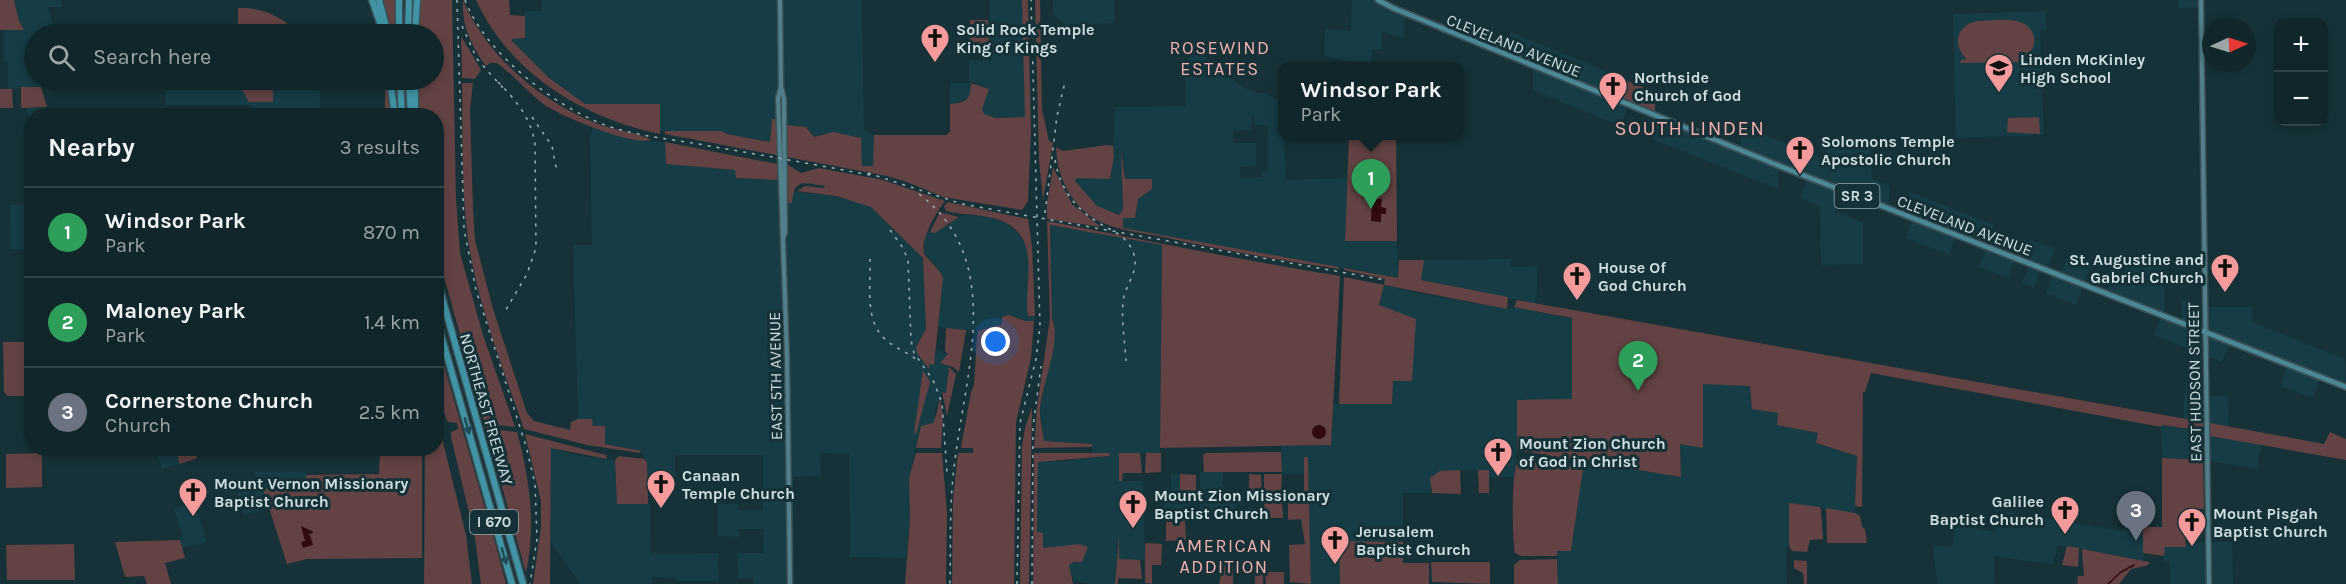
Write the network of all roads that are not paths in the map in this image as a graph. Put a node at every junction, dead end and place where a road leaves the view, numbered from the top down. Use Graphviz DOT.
graph roads {
  1 [pos="372,0"];
  2 [pos="379,0"];
  3 [pos="399,0"];
  4 [pos="409,0"];
  5 [pos="417,0"];
  6 [pos="780,0"];
  7 [pos="1378,0"];
  8 [pos="2201,0"];
  9 [pos="382,24"];
  10 [pos="384,24"];
  11 [pos="399,24"];
  12 [pos="408,24"];
  13 [pos="416,24"];
  14 [pos="393,90"];
  15 [pos="401,90"];
  16 [pos="410,90"];
  17 [pos="414,90"];
  18 [pos="395,108"];
  19 [pos="402,108"];
  20 [pos="412,108"];
  21 [pos="413,108"];
  22 [pos="444,304"];
  23 [pos="2205,331"];
  24 [pos="444,345"];
  25 [pos="2346,387"];
  26 [pos="512,584"];
  27 [pos="523,584"];
  28 [pos="790,584"];
  29 [pos="2209,584"];
  1 -- 9 [label="highway"];
  2 -- 10 [label="highway"];
  3 -- 11 [label="highway"];
  4 -- 12 [label="highway"];
  5 -- 13 [label="highway"];
  6 -- 28 [label="main road, EAST 5TH AVENUE"];
  7 -- 23 [label="main road, CLEVELAND AVENUE / SR 3"];
  8 -- 23 [label="main road, EAST HUDSON STREET"];
  14 -- 18 [label="highway"];
  15 -- 19 [label="highway"];
  16 -- 20 [label="highway"];
  17 -- 21 [label="highway"];
  22 -- 27 [label="highway, NORTHEAST FREEWAY / I 670"];
  23 -- 25 [label="main road, CLEVELAND AVENUE / SR 3"];
  23 -- 29 [label="main road, EAST HUDSON STREET"];
  24 -- 26 [label="highway, NORTHEAST FREEWAY / I 670, one-way"];
}
